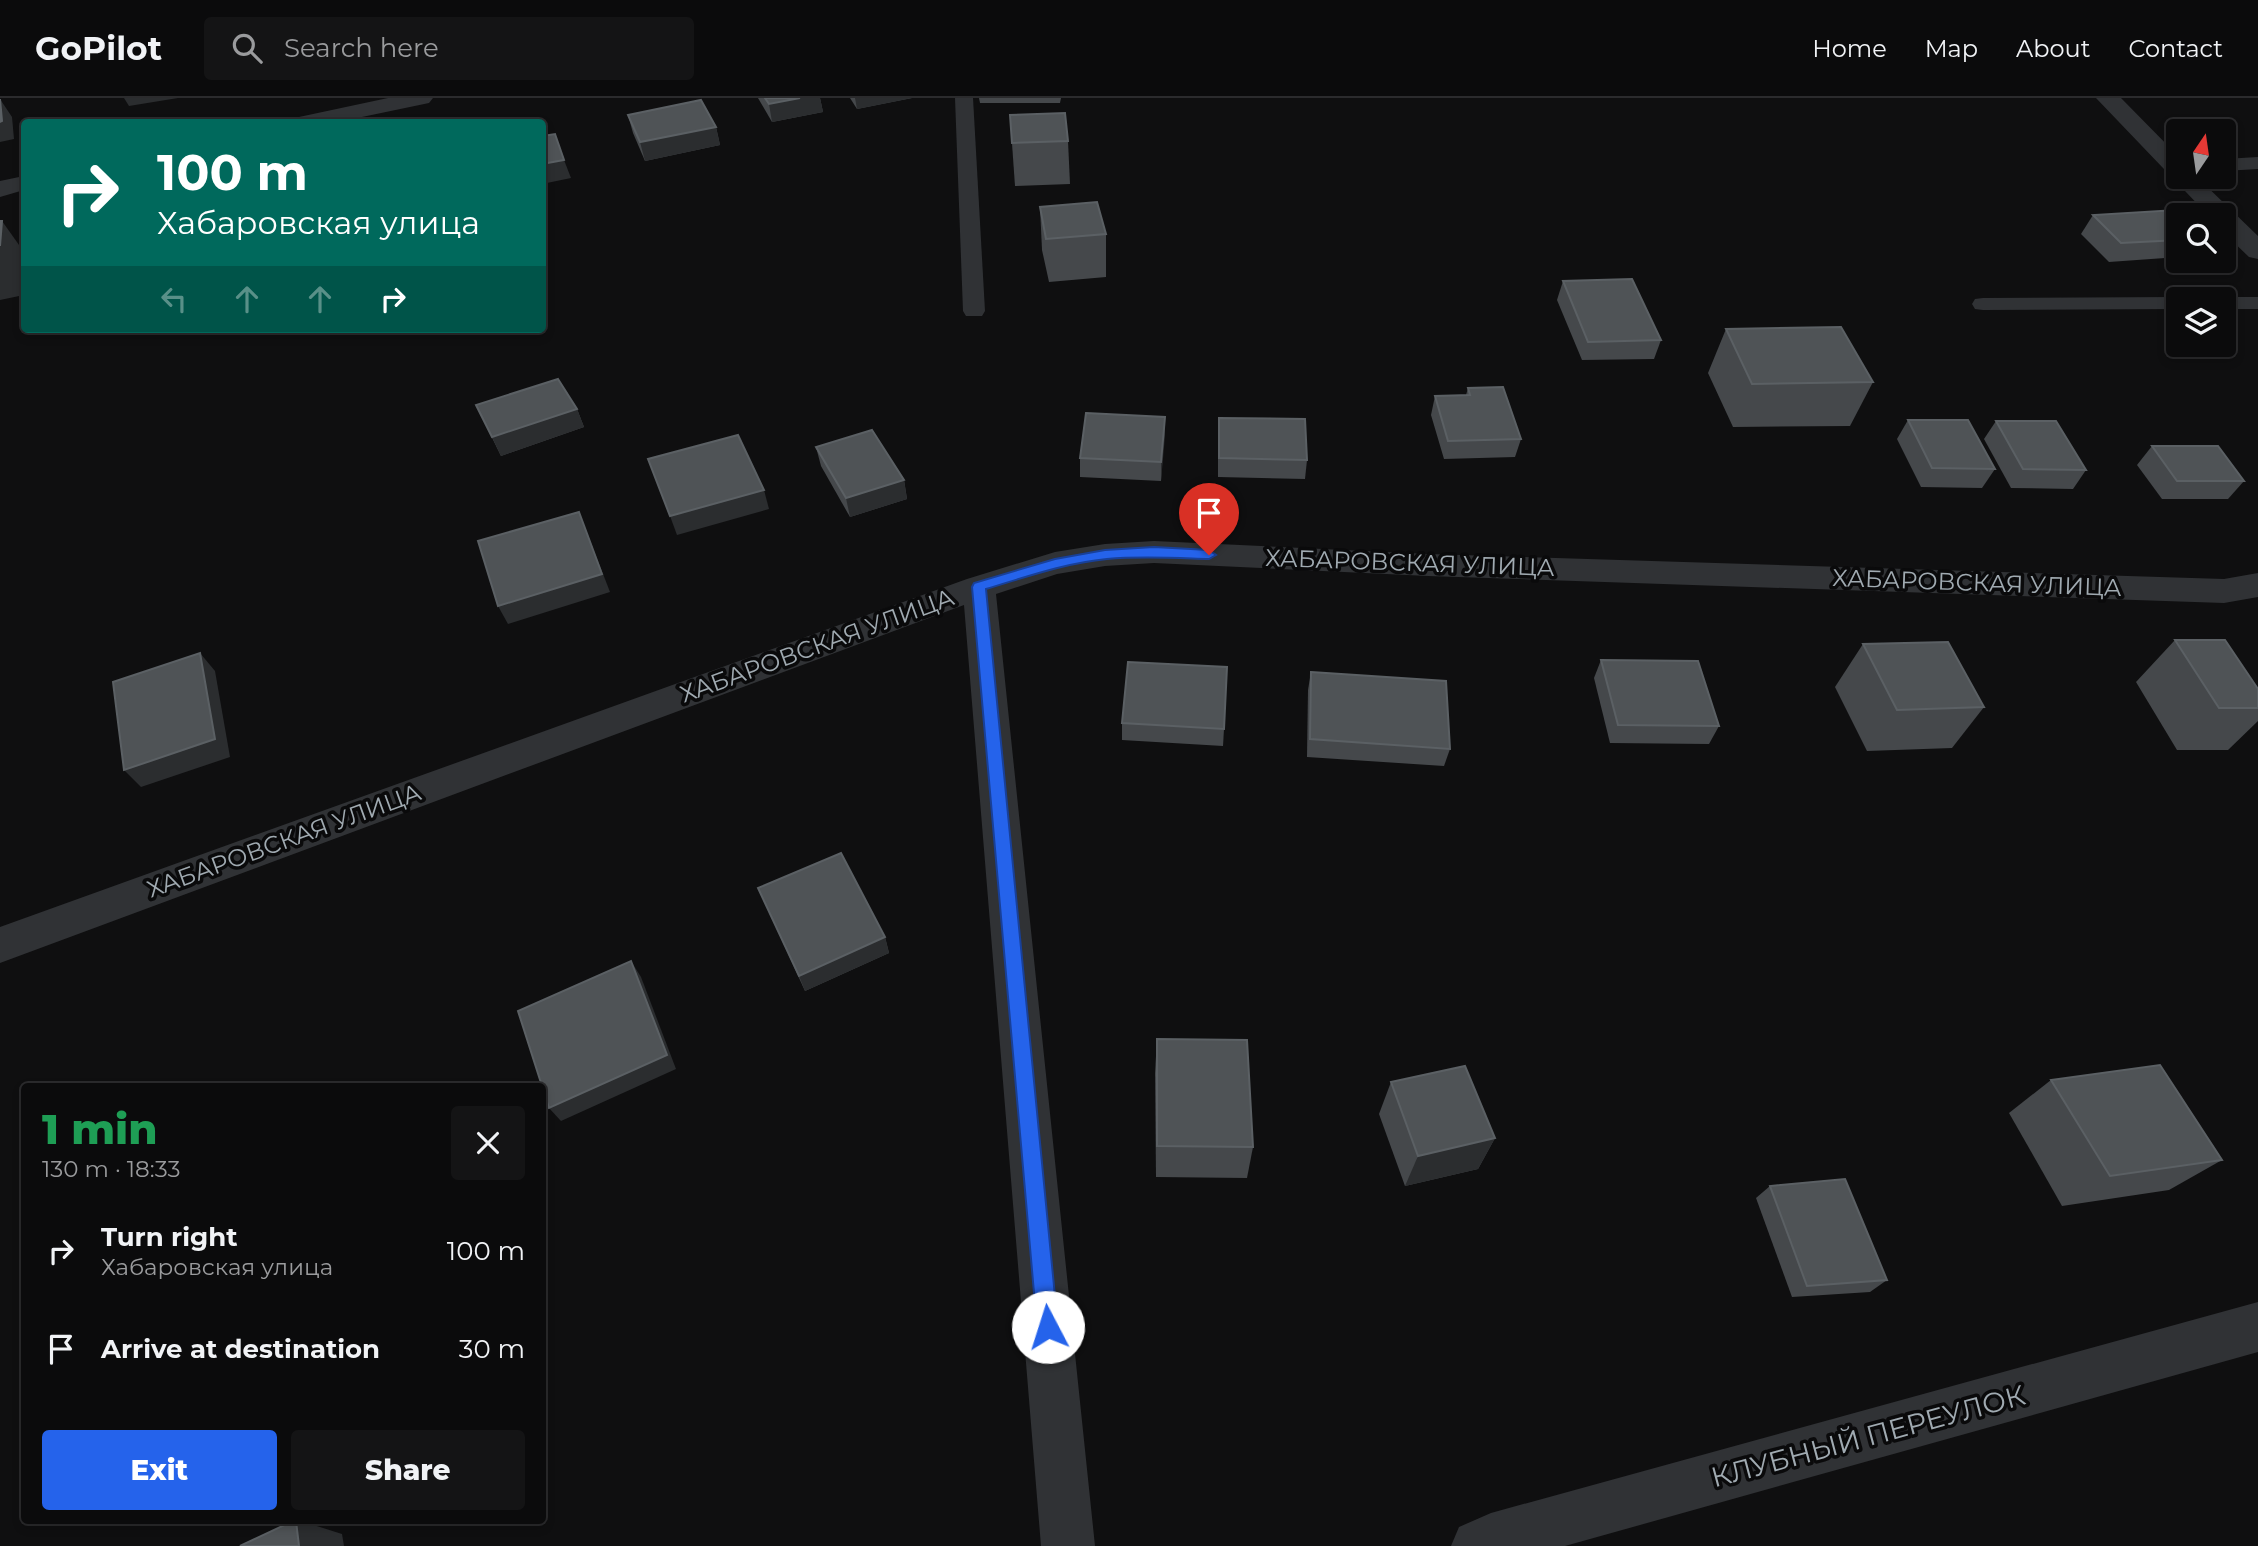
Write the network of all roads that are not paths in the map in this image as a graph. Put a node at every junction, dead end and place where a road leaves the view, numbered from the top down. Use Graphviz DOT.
graph roads {
  1 [pos="421,98"];
  2 [pos="964,98"];
  3 [pos="2108,98"];
  4 [pos="321,119"];
  5 [pos="2166,158"];
  6 [pos="2258,163"];
  7 [pos="2236,164"];
  8 [pos="21,184"];
  9 [pos="0,189"];
  10 [pos="2196,189"];
  11 [pos="2210,203"];
  12 [pos="2236,229"];
  13 [pos="2258,251"];
  14 [pos="2166,303"];
  15 [pos="2236,303"];
  16 [pos="2258,303"];
  17 [pos="1983,304"];
  18 [pos="974,311"];
  19 [pos="2258,585"];
  20 [pos="979,587"];
  21 [pos="0,945"];
  22 [pos="2258,1327"];
  23 [pos="1068,1546"];
  24 [pos="1478,1546"];
  1 -- 4 [label="street"];
  2 -- 18 [label="lane"];
  3 -- 5 [label="street"];
  6 -- 7 [label="lane"];
  8 -- 9 [label="street"];
  10 -- 11 [label="street"];
  12 -- 13 [label="street"];
  14 -- 17 [label="lane"];
  15 -- 16 [label="lane"];
  19 -- 20 [label="street, ХАБАРОВСКАЯ УЛИЦА"];
  20 -- 21 [label="street, ХАБАРОВСКАЯ УЛИЦА"];
  20 -- 23 [label="street"];
  22 -- 24 [label="street, КЛУБНЫЙ ПЕРЕУЛОК"];
}
